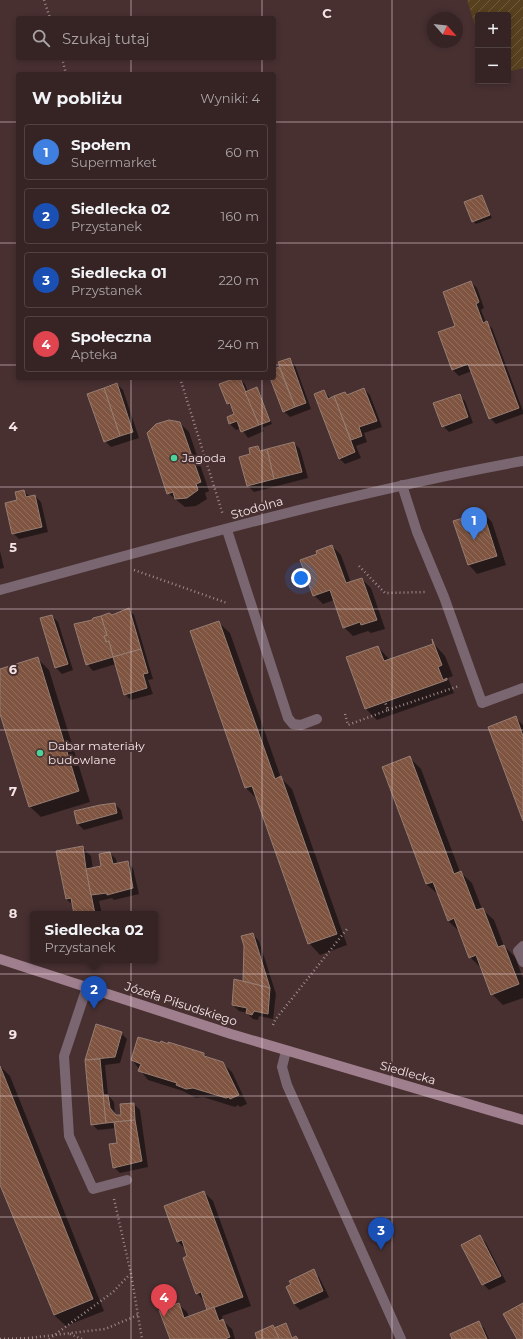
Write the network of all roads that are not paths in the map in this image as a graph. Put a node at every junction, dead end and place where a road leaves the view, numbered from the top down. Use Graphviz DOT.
graph roads {
  1 [pos="523,461"];
  2 [pos="402,485"];
  3 [pos="227,530"];
  4 [pos="0,590"];
  5 [pos="523,688"];
  6 [pos="317,719"];
  7 [pos="523,946"];
  8 [pos="0,959"];
  9 [pos="523,962"];
  10 [pos="87,987"];
  11 [pos="286,1051"];
  12 [pos="523,1120"];
  13 [pos="127,1180"];
  14 [pos="401,1339"];
  1 -- 2 [label="street, Stodolna"];
  2 -- 3 [label="street, Stodolna"];
  2 -- 5 [label="street"];
  3 -- 4 [label="street, Stodolna"];
  3 -- 6 [label="street"];
  7 -- 9 [label="street"];
  8 -- 10 [label="main road, Józefa Piłsudskiego"];
  10 -- 11 [label="main road, Józefa Piłsudskiego"];
  10 -- 13 [label="street"];
  11 -- 12 [label="main road, Siedlecka"];
  11 -- 14 [label="street"];
}
